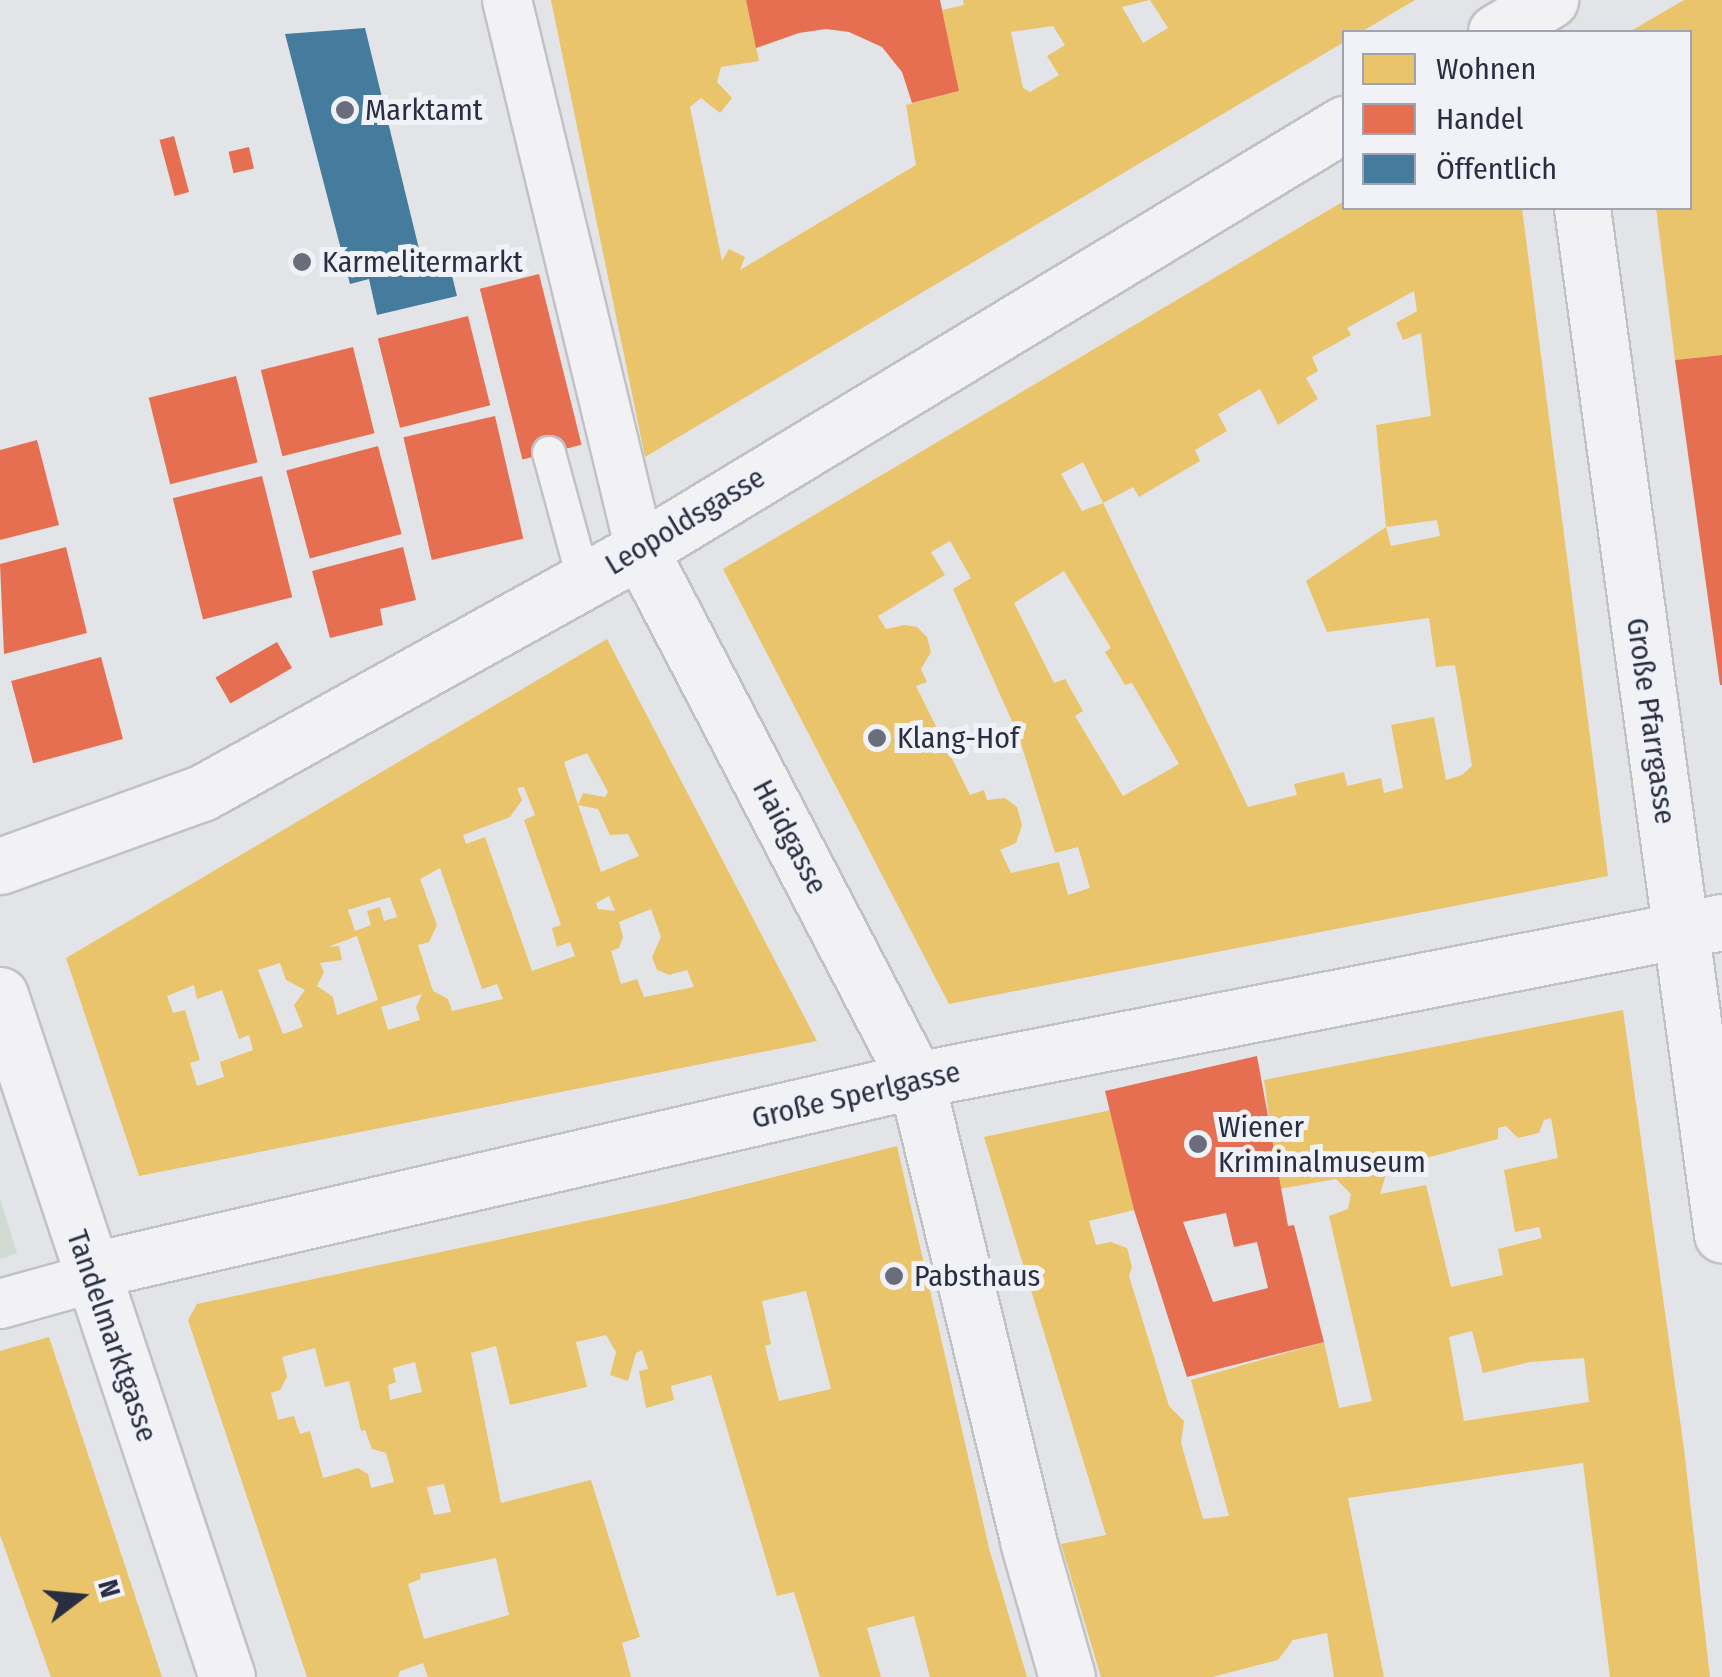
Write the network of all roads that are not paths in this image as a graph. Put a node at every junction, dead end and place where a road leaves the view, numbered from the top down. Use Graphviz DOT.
graph roads {
  1 [pos="508,0"];
  2 [pos="1552,0"];
  3 [pos="1500,30"];
  4 [pos="1558,30"];
  5 [pos="1342,125"];
  6 [pos="1582,210"];
  7 [pos="549,453"];
  8 [pos="640,550"];
  9 [pos="584,581"];
  10 [pos="0,866"];
  11 [pos="1701,926"];
  12 [pos="0,994"];
  13 [pos="916,1080"];
  14 [pos="1722,1234"];
  15 [pos="89,1271"];
  16 [pos="0,1304"];
  17 [pos="227,1677"];
  18 [pos="1067,1677"];
  1 -- 8 [label="street, Haidgasse"];
  2 -- 3 [label="street"];
  2 -- 4 [label="street"];
  5 -- 8 [label="street, Leopoldsgasse"];
  6 -- 11 [label="street, Große Pfarrgasse"];
  7 -- 9 [label="lane"];
  8 -- 9 [label="street, Leopoldsgasse"];
  8 -- 13 [label="street, Haidgasse"];
  9 -- 10 [label="street, Leopoldsgasse"];
  11 -- 13 [label="street, Große Sperlgasse"];
  11 -- 14 [label="street, Große Pfarrgasse"];
  12 -- 15 [label="street, Tandelmarktgasse"];
  13 -- 15 [label="street, Große Sperlgasse"];
  13 -- 18 [label="street, Haidgasse"];
  15 -- 16 [label="street, Große Sperlgasse"];
  15 -- 17 [label="street, Tandelmarktgasse"];
}
